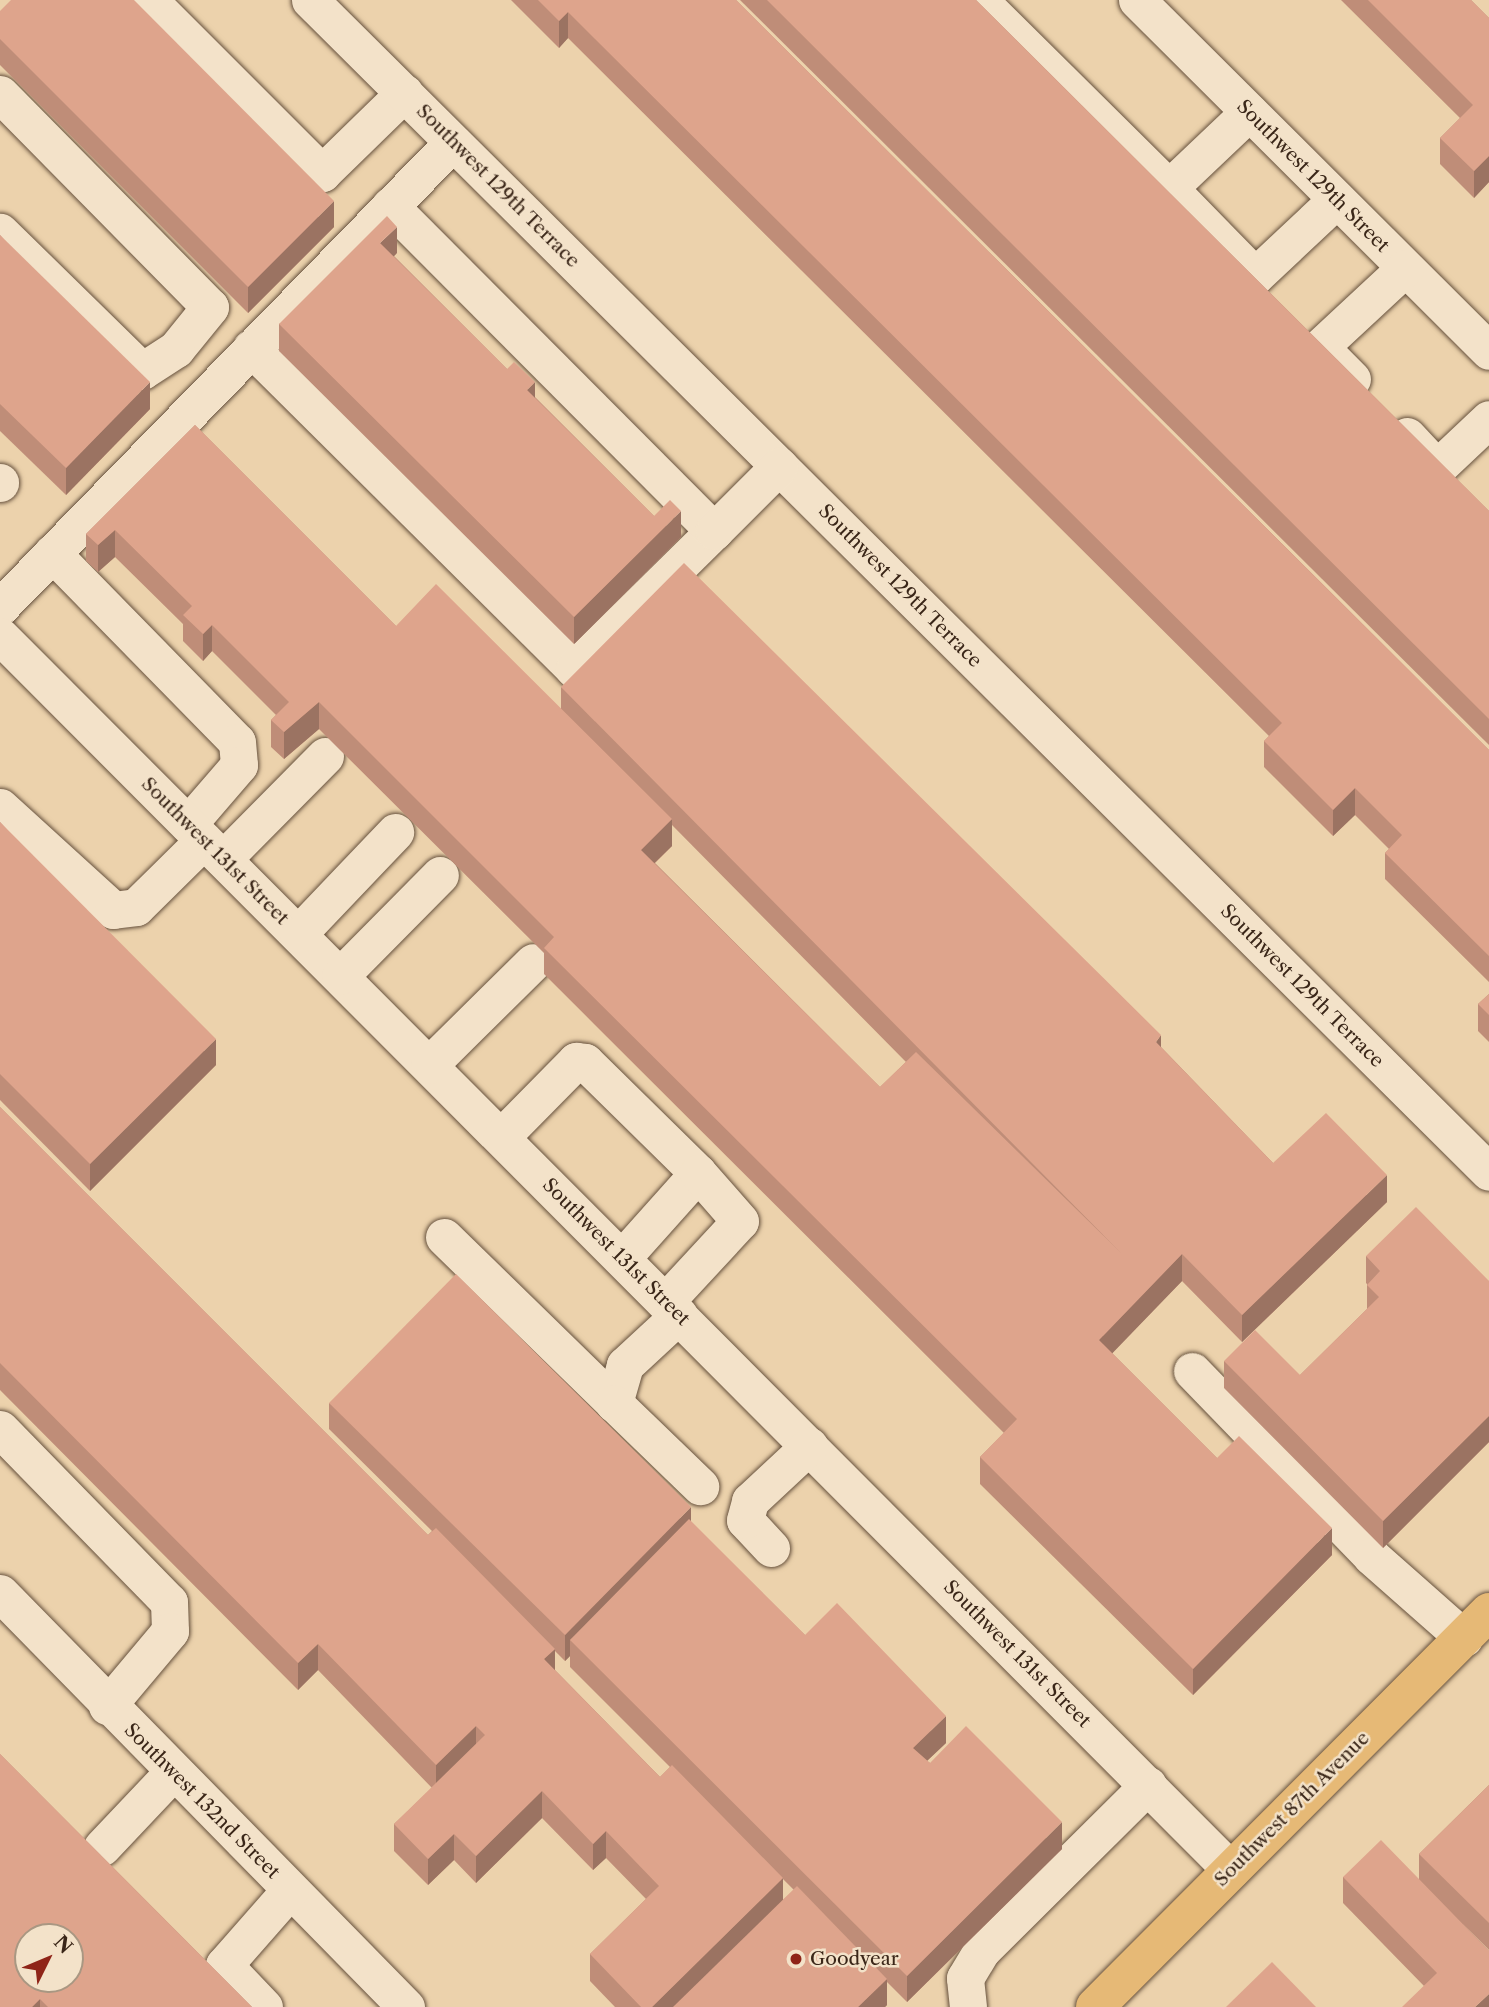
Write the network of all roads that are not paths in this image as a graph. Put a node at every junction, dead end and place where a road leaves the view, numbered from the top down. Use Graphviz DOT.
graph roads {
  1 [pos="149,0"];
  2 [pos="310,0"];
  3 [pos="979,0"];
  4 [pos="1137,0"];
  5 [pos="404,93"];
  6 [pos="0,94"];
  7 [pos="1249,112"];
  8 [pos="453,142"];
  9 [pos="1169,188"];
  10 [pos="1337,200"];
  11 [pos="390,206"];
  12 [pos="0,232"];
  13 [pos="1405,268"];
  14 [pos="1282,309"];
  15 [pos="1320,347"];
  16 [pos="251,348"];
  17 [pos="1489,351"];
  18 [pos="1489,419"];
  19 [pos="779,466"];
  20 [pos="1437,468"];
  21 [pos="1463,493"];
  22 [pos="714,531"];
  23 [pos="52,554"];
  24 [pos="0,607"];
  25 [pos="6,653"];
  26 [pos="325,756"];
  27 [pos="0,807"];
  28 [pos="395,832"];
  29 [pos="205,841"];
  30 [pos="440,875"];
  31 [pos="298,934"];
  32 [pos="533,962"];
  33 [pos="340,976"];
  34 [pos="429,1065"];
  35 [pos="501,1137"];
  36 [pos="1489,1172"];
  37 [pos="698,1173"];
  38 [pos="444,1237"];
  39 [pos="622,1258"];
  40 [pos="672,1309"];
  41 [pos="1192,1371"];
  42 [pos="614,1403"];
  43 [pos="0,1429"];
  44 [pos="809,1446"];
  45 [pos="700,1486"];
  46 [pos="771,1548"];
  47 [pos="0,1593"];
  48 [pos="1481,1624"];
  49 [pos="107,1706"];
  50 [pos="173,1772"];
  51 [pos="1148,1785"];
  52 [pos="103,1847"];
  53 [pos="1231,1870"];
  54 [pos="290,1890"];
  55 [pos="264,2007"];
  56 [pos="406,2007"];
  57 [pos="968,2007"];
  58 [pos="1095,2007"];
  1 -- 5 [label="street"];
  2 -- 5 [label="street, Southwest 129th Terrace"];
  3 -- 9 [label="street"];
  4 -- 7 [label="street, Southwest 129th Street"];
  5 -- 8 [label="street, Southwest 129th Terrace"];
  6 -- 12 [label="street"];
  7 -- 9 [label="street"];
  7 -- 10 [label="street, Southwest 129th Street"];
  8 -- 11 [label="street"];
  8 -- 19 [label="street, Southwest 129th Terrace"];
  9 -- 10 [label="street"];
  10 -- 13 [label="street, Southwest 129th Street"];
  11 -- 16 [label="street"];
  11 -- 22 [label="street"];
  13 -- 15 [label="street"];
  13 -- 17 [label="street, Southwest 129th Street"];
  14 -- 15 [label="street"];
  15 -- 20 [label="street"];
  16 -- 22 [label="street"];
  16 -- 23 [label="street"];
  18 -- 20 [label="street"];
  19 -- 22 [label="street"];
  19 -- 36 [label="street, Southwest 129th Terrace"];
  20 -- 21 [label="street"];
  23 -- 24 [label="street"];
  23 -- 29 [label="street"];
  25 -- 29 [label="street, Southwest 131st Street"];
  26 -- 29 [label="street"];
  27 -- 29 [label="street"];
  28 -- 31 [label="street"];
  29 -- 31 [label="street, Southwest 131st Street"];
  30 -- 33 [label="street"];
  31 -- 33 [label="street, Southwest 131st Street"];
  32 -- 34 [label="street"];
  33 -- 34 [label="street, Southwest 131st Street"];
  34 -- 35 [label="street, Southwest 131st Street"];
  35 -- 37 [label="street"];
  35 -- 39 [label="street, Southwest 131st Street"];
  37 -- 39 [label="street"];
  37 -- 40 [label="street"];
  38 -- 42 [label="street"];
  39 -- 40 [label="street, Southwest 131st Street"];
  40 -- 42 [label="street"];
  40 -- 44 [label="street, Southwest 131st Street"];
  41 -- 48 [label="street"];
  42 -- 45 [label="street"];
  43 -- 49 [label="street"];
  44 -- 46 [label="street"];
  44 -- 51 [label="street, Southwest 131st Street"];
  47 -- 49 [label="street, Southwest 132nd Street"];
  48 -- 53 [label="main road, Southwest 87th Avenue"];
  49 -- 50 [label="street, Southwest 132nd Street"];
  50 -- 52 [label="street"];
  50 -- 54 [label="street, Southwest 132nd Street"];
  51 -- 53 [label="street, Southwest 131st Street"];
  51 -- 57 [label="street"];
  53 -- 58 [label="main road, Southwest 87th Avenue"];
  54 -- 55 [label="street"];
  54 -- 56 [label="street, Southwest 132nd Street"];
}
